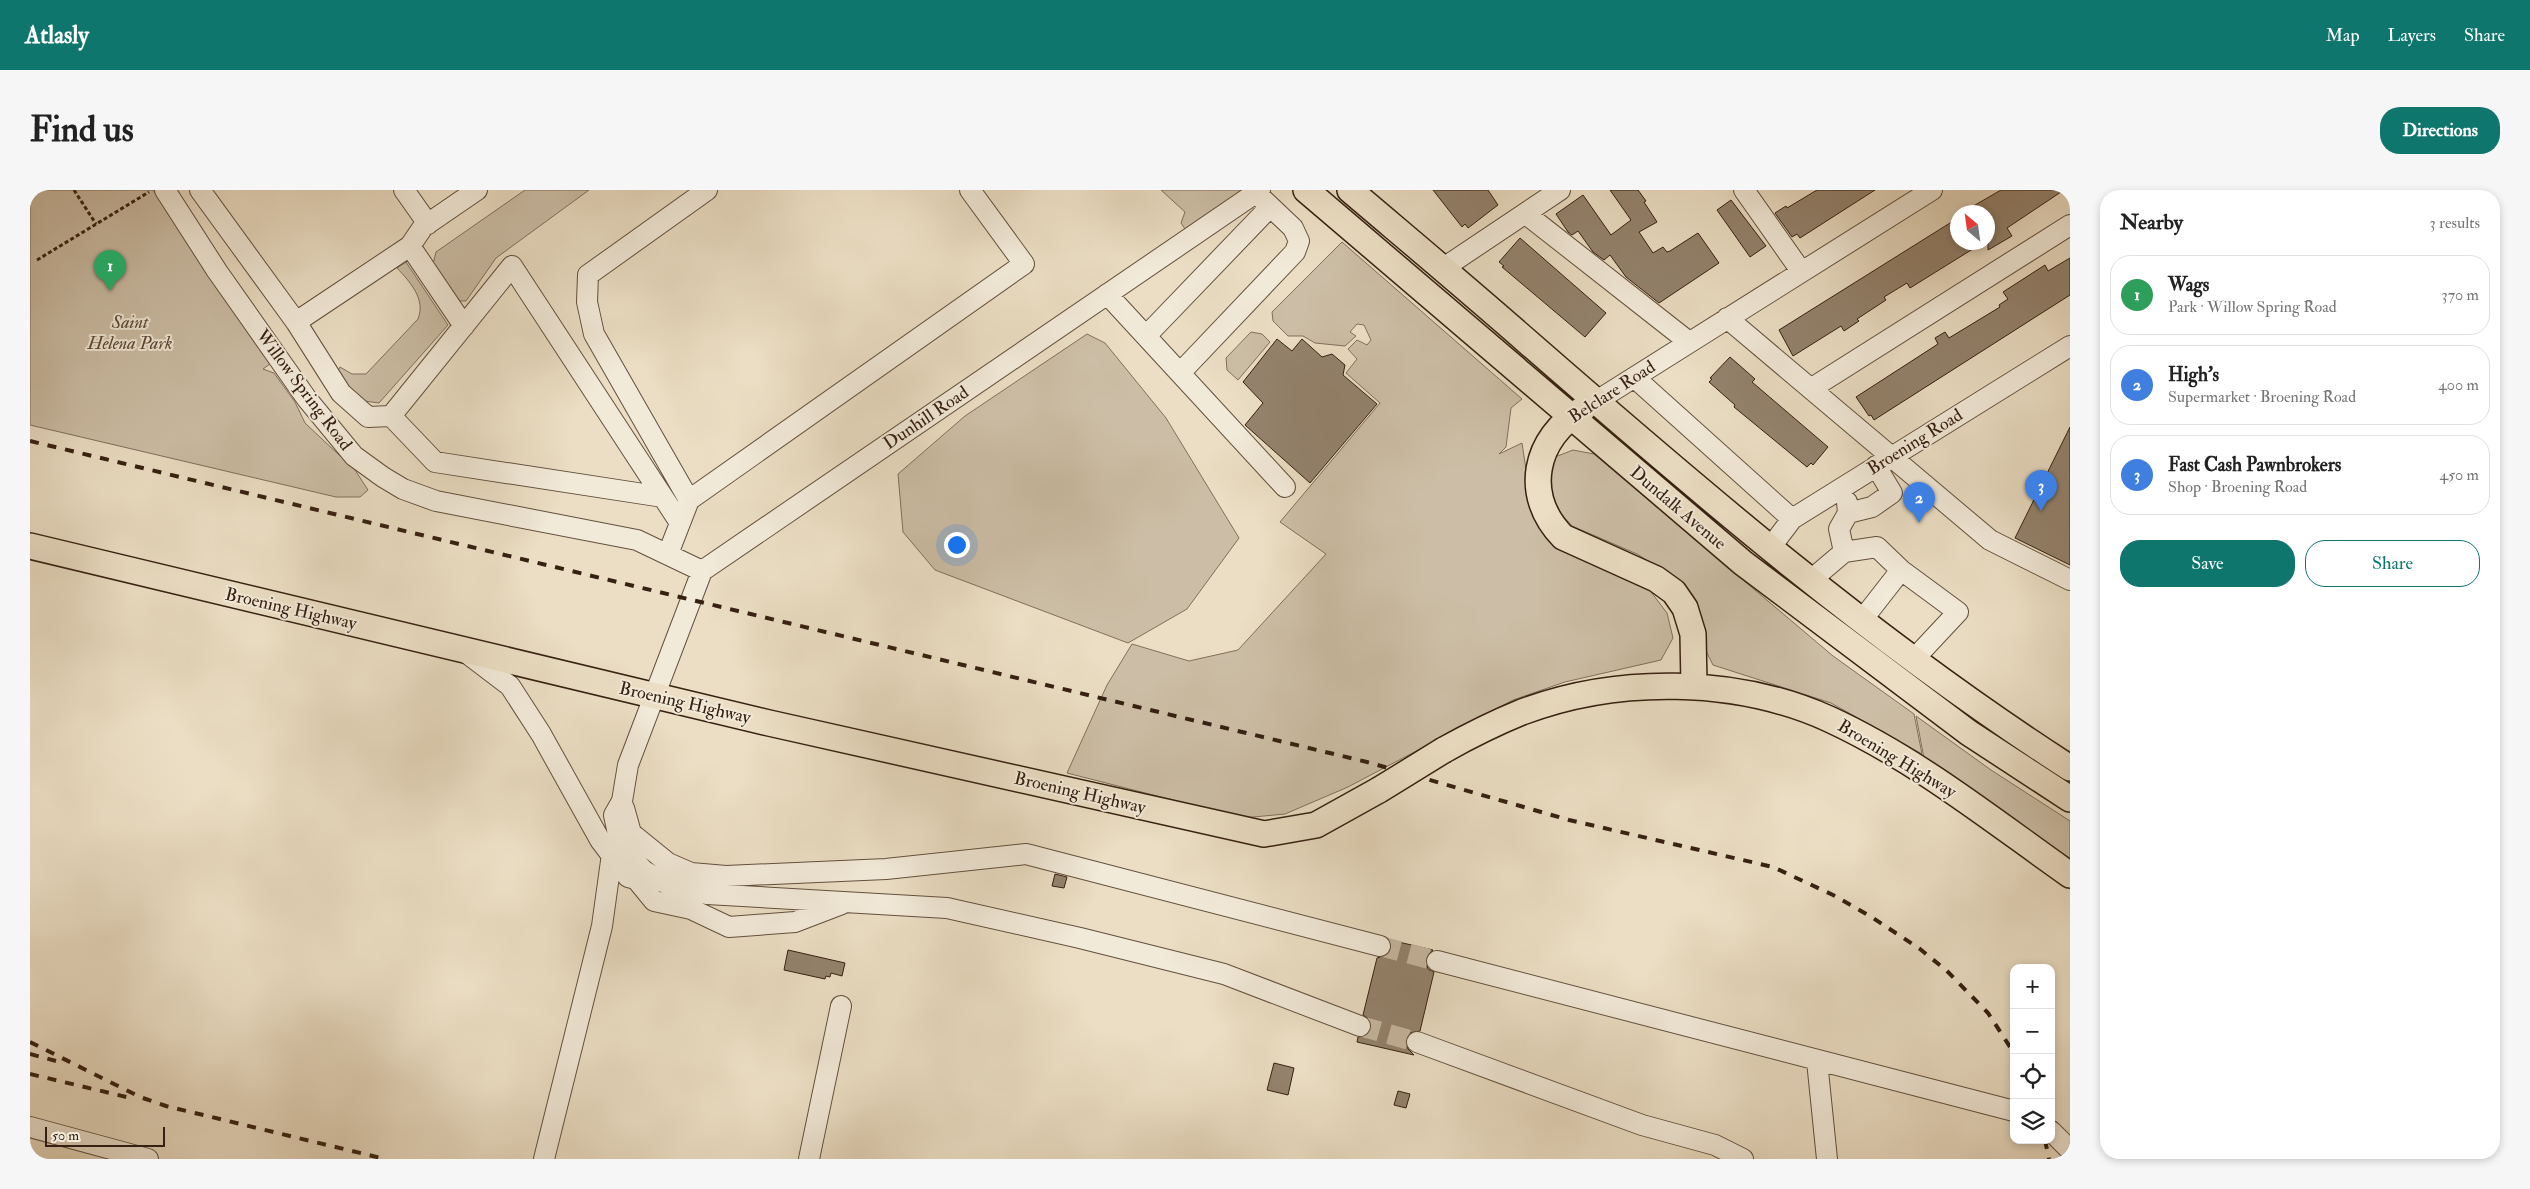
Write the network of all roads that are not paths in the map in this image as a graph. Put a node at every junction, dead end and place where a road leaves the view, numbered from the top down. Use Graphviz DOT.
graph roads {
  1 [pos="200,190"];
  2 [pos="404,190"];
  3 [pos="476,190"];
  4 [pos="707,190"];
  5 [pos="970,190"];
  6 [pos="1306,190"];
  7 [pos="1350,190"];
  8 [pos="1560,190"];
  9 [pos="1744,190"];
  10 [pos="1932,190"];
  11 [pos="1258,192"];
  12 [pos="160,193"];
  13 [pos="1270,207"];
  14 [pos="1526,214"];
  15 [pos="428,224"];
  16 [pos="2070,225"];
  17 [pos="410,246"];
  18 [pos="1442,269"];
  19 [pos="1801,272"];
  20 [pos="1108,294"];
  21 [pos="1727,318"];
  22 [pos="296,322"];
  23 [pos="464,326"];
  24 [pos="1146,336"];
  25 [pos="1689,342"];
  26 [pos="2070,346"];
  27 [pos="1180,373"];
  28 [pos="1634,378"];
  29 [pos="1812,388"];
  30 [pos="1595,402"];
  31 [pos="391,416"];
  32 [pos="1570,417"];
  33 [pos="1884,461"];
  34 [pos="1285,488"];
  35 [pos="1841,488"];
  36 [pos="663,497"];
  37 [pos="690,500"];
  38 [pos="1848,514"];
  39 [pos="1792,519"];
  40 [pos="680,523"];
  41 [pos="30,546"];
  42 [pos="1770,548"];
  43 [pos="1844,552"];
  44 [pos="668,554"];
  45 [pos="1901,570"];
  46 [pos="702,571"];
  47 [pos="1811,580"];
  48 [pos="2070,580"];
  49 [pos="1862,620"];
  50 [pos="463,650"];
  51 [pos="1914,659"];
  52 [pos="1899,682"];
  53 [pos="1694,685"];
  54 [pos="656,696"];
  55 [pos="2070,768"];
  56 [pos="2070,799"];
  57 [pos="621,844"];
  58 [pos="2070,875"];
  59 [pos="849,901"];
  60 [pos="1380,946"];
  61 [pos="1437,961"];
  62 [pos="841,1006"];
  63 [pos="1360,1026"];
  64 [pos="1417,1042"];
  65 [pos="1817,1061"];
  66 [pos="2010,1110"];
  67 [pos="30,1127"];
  68 [pos="2055,1135"];
  69 [pos="2070,1150"];
  70 [pos="148,1159"];
  71 [pos="544,1159"];
  72 [pos="809,1159"];
  73 [pos="1743,1159"];
  74 [pos="1827,1159"];
  1 -- 22 [label="street"];
  2 -- 15 [label="street"];
  3 -- 15 [label="street"];
  4 -- 37 [label="street"];
  5 -- 37 [label="street"];
  6 -- 32 [label="main road, Dundalk Avenue"];
  7 -- 18 [label="main road, Dundalk Avenue"];
  8 -- 14 [label="street"];
  9 -- 19 [label="street"];
  10 -- 19 [label="street, Belclare Road"];
  11 -- 13 [label="street"];
  11 -- 20 [label="street, Dunhill Road"];
  12 -- 44 [label="street, Willow Spring Road"];
  13 -- 24 [label="street"];
  13 -- 27 [label="street"];
  14 -- 18 [label="street"];
  14 -- 25 [label="street"];
  15 -- 17 [label="street"];
  16 -- 29 [label="street"];
  17 -- 22 [label="street"];
  17 -- 23 [label="street"];
  18 -- 30 [label="main road, Dundalk Avenue"];
  19 -- 21 [label="street, Belclare Road"];
  20 -- 24 [label="street"];
  20 -- 46 [label="street, Dunhill Road"];
  21 -- 25 [label="street, Belclare Road"];
  21 -- 29 [label="street"];
  22 -- 31 [label="street"];
  23 -- 31 [label="street"];
  23 -- 36 [label="street"];
  24 -- 27 [label="street"];
  25 -- 28 [label="street, Belclare Road"];
  26 -- 33 [label="street, Broening Road"];
  27 -- 34 [label="street"];
  28 -- 30 [label="street, Belclare Road"];
  28 -- 39 [label="street"];
  29 -- 33 [label="street"];
  30 -- 32 [label="main road, Belclare Road"];
  30 -- 42 [label="main road, Dundalk Avenue"];
  31 -- 36 [label="street"];
  32 -- 52 [label="main road, Dundalk Avenue"];
  32 -- 53 [label="main road, Belclare Road"];
  33 -- 35 [label="street, Broening Road"];
  33 -- 38 [label="street"];
  33 -- 48 [label="street"];
  35 -- 38 [label="street"];
  35 -- 39 [label="street, Broening Road"];
  36 -- 40 [label="street"];
  37 -- 40 [label="street"];
  38 -- 43 [label="street"];
  39 -- 42 [label="street, Broening Road"];
  40 -- 44 [label="street"];
  41 -- 50 [label="main road, Broening Highway"];
  42 -- 47 [label="main road, Dundalk Avenue"];
  43 -- 45 [label="street"];
  43 -- 47 [label="street"];
  44 -- 46 [label="street, Willow Spring Road"];
  45 -- 49 [label="street"];
  45 -- 51 [label="street"];
  46 -- 54 [label="street"];
  47 -- 49 [label="main road, Dundalk Avenue"];
  49 -- 51 [label="main road, Dundalk Avenue"];
  50 -- 54 [label="main road, Broening Highway"];
  50 -- 57 [label="street"];
  51 -- 52 [label="main road"];
  51 -- 55 [label="main road, Dundalk Avenue"];
  52 -- 56 [label="main road, Dundalk Avenue"];
  53 -- 54 [label="main road, Broening Highway, bridge"];
  53 -- 58 [label="main road, Broening Highway"];
  54 -- 57 [label="street"];
  57 -- 59 [label="street"];
  57 -- 59 [label="street"];
  57 -- 60 [label="street"];
  57 -- 71 [label="street"];
  59 -- 63 [label="street"];
  61 -- 65 [label="street"];
  62 -- 72 [label="street"];
  64 -- 73 [label="street"];
  65 -- 66 [label="street"];
  65 -- 74 [label="street"];
  67 -- 70 [label="street"];
  68 -- 69 [label="street"];
}
